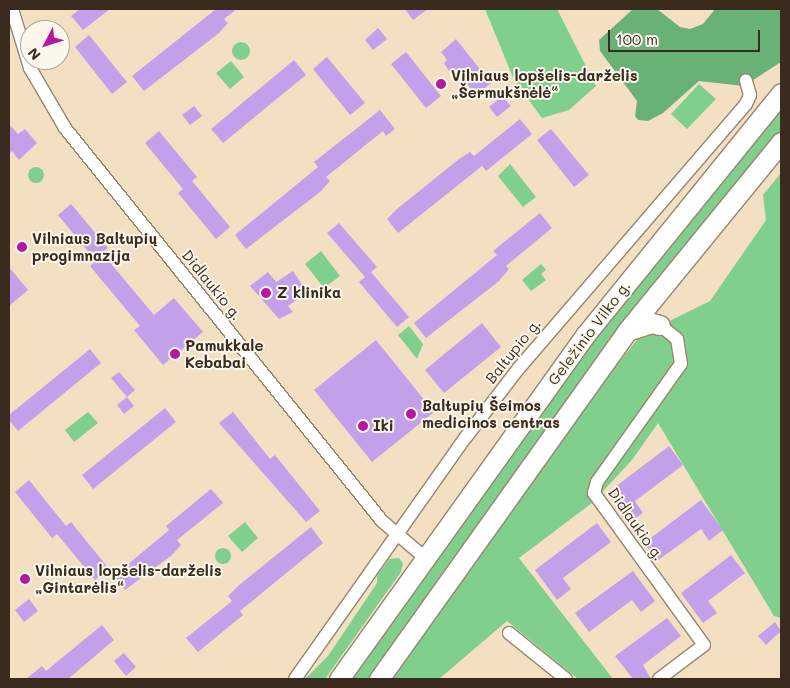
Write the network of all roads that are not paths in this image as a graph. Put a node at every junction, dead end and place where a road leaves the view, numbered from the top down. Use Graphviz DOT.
graph roads {
  1 [pos="12,9"];
  2 [pos="746,81"];
  3 [pos="781,93"];
  4 [pos="781,142"];
  5 [pos="658,291"];
  6 [pos="660,325"];
  7 [pos="627,331"];
  8 [pos="396,536"];
  9 [pos="424,557"];
  10 [pos="509,633"];
  11 [pos="295,679"];
  12 [pos="339,679"];
  13 [pos="379,679"];
  14 [pos="566,679"];
  15 [pos="660,679"];
  1 -- 8 [label="street, Didlaukio g."];
  2 -- 8 [label="street, Baltupio g."];
  3 -- 9 [label="highway, Geležinio Vilko g."];
  4 -- 5 [label="highway, Geležinio Vilko g."];
  5 -- 6 [label="highway"];
  5 -- 7 [label="highway, Geležinio Vilko g."];
  6 -- 7 [label="highway"];
  6 -- 15 [label="street, Didlaukio g."];
  7 -- 13 [label="highway, Geležinio Vilko g."];
  8 -- 9 [label="street, Didlaukio g."];
  8 -- 11 [label="street, Baltupio g."];
  9 -- 12 [label="highway, Geležinio Vilko g."];
  10 -- 14 [label="street"];
}
